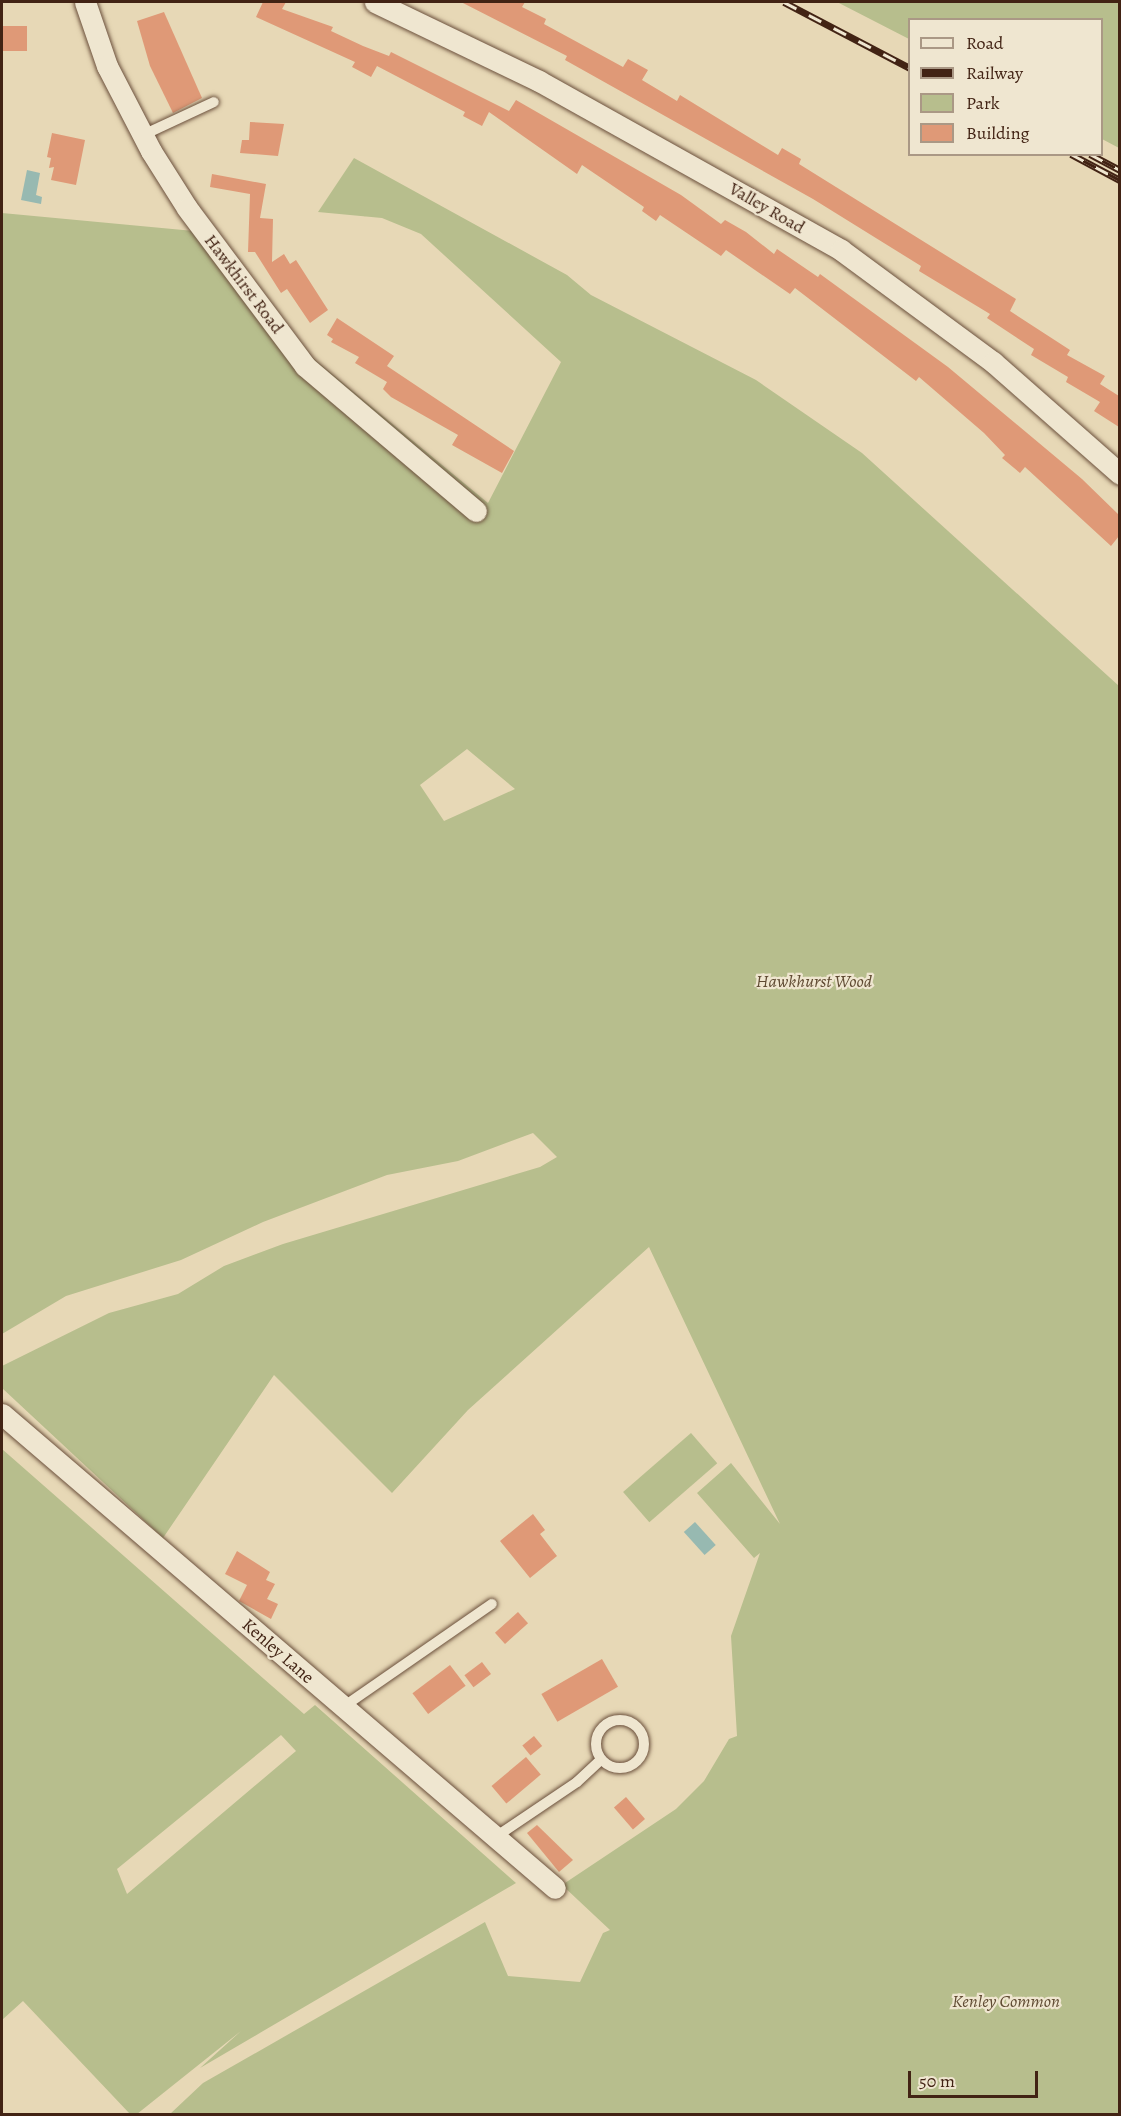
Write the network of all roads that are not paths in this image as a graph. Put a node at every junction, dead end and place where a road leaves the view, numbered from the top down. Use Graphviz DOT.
graph roads {
  1 [pos="85,2"];
  2 [pos="375,2"];
  3 [pos="214,102"];
  4 [pos="143,135"];
  5 [pos="1119,474"];
  6 [pos="476,511"];
  7 [pos="2,1414"];
  8 [pos="492,1604"];
  9 [pos="343,1707"];
  10 [pos="602,1760"];
  11 [pos="494,1838"];
  12 [pos="555,1888"];
  1 -- 4 [label="street, Hawkhirst Road"];
  2 -- 5 [label="street, Valley Road"];
  3 -- 4 [label="lane"];
  4 -- 6 [label="street, Hawkhirst Road"];
  7 -- 9 [label="street, Kenley Lane"];
  8 -- 9 [label="lane"];
  9 -- 11 [label="street, Kenley Lane"];
  10 -- 10 [label="lane"];
  10 -- 11 [label="lane"];
  11 -- 12 [label="street, Kenley Lane"];
}
